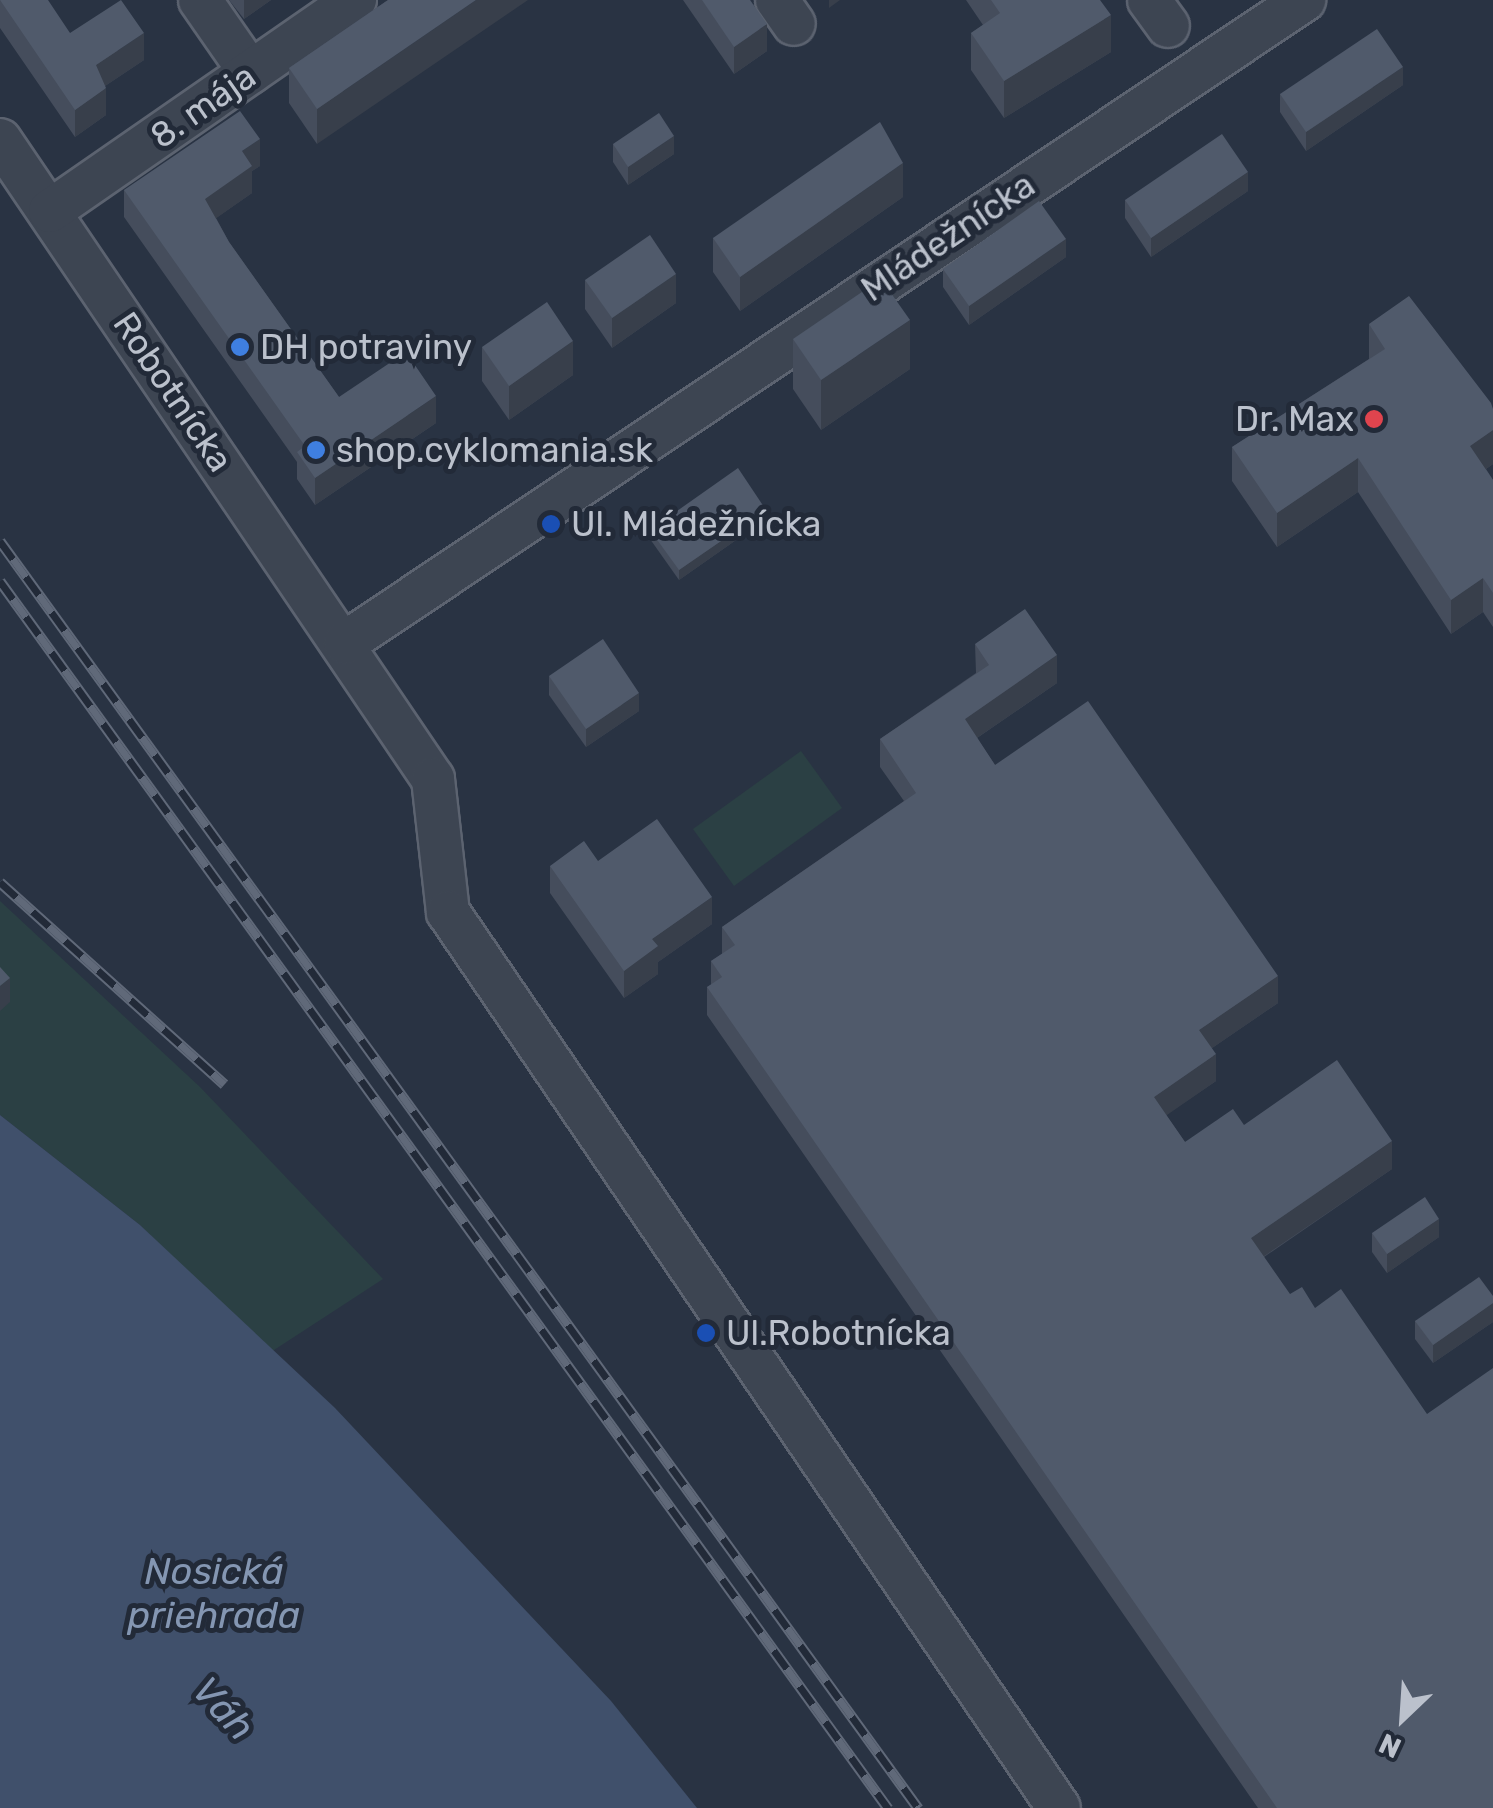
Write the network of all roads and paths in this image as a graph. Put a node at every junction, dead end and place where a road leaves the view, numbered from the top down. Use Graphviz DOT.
graph roads {
  1 [pos="200,0"];
  2 [pos="355,0"];
  3 [pos="1304,0"];
  4 [pos="250,72"];
  5 [pos="0,140"];
  6 [pos="50,211"];
  7 [pos="344,644"];
  8 [pos="1060,1808"];
  1 -- 4 [label="street"];
  2 -- 4 [label="street, 8. mája"];
  3 -- 7 [label="street, Mládežnícka"];
  4 -- 6 [label="street, 8. mája"];
  5 -- 6 [label="street, Robotnícka"];
  6 -- 7 [label="street, Robotnícka"];
  7 -- 8 [label="street, Robotnícka"];
}
